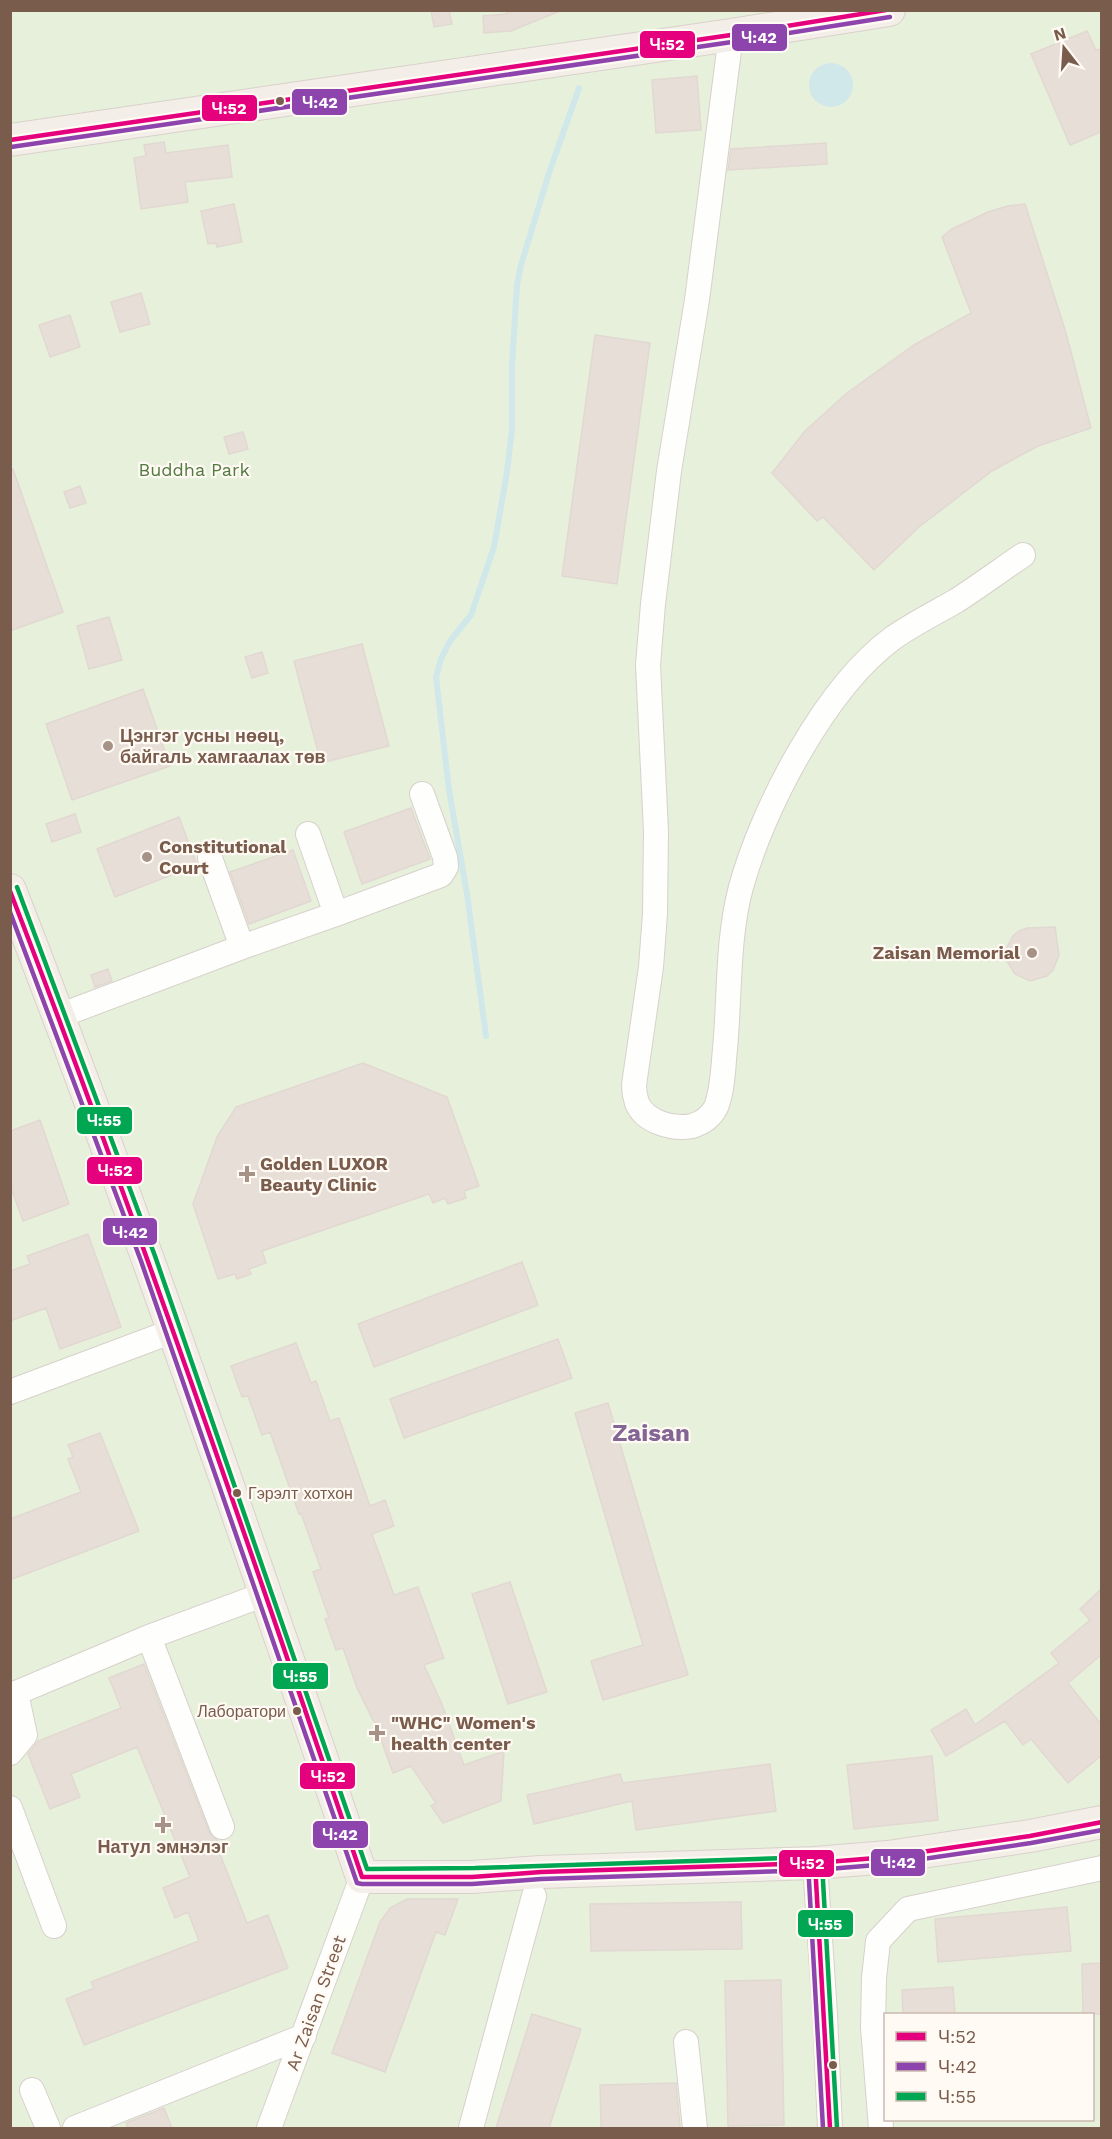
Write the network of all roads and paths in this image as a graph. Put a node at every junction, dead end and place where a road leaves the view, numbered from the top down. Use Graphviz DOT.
graph roads {
  1 [pos="889,10"];
  2 [pos="731,35"];
  3 [pos="10,140"];
  4 [pos="1023,555"];
  5 [pos="422,794"];
  6 [pos="308,834"];
  7 [pos="210,858"];
  8 [pos="10,890"];
  9 [pos="336,914"];
  10 [pos="242,947"];
  11 [pos="59,1016"];
  12 [pos="173,1331"];
  13 [pos="10,1392"];
  14 [pos="265,1594"];
  15 [pos="149,1637"];
  16 [pos="13,1694"];
  17 [pos="10,1754"];
  18 [pos="10,1808"];
  19 [pos="1101,1822"];
  20 [pos="222,1827"];
  21 [pos="815,1863"];
  22 [pos="1101,1868"];
  23 [pos="362,1877"];
  24 [pos="534,1896"];
  25 [pos="54,1926"];
  26 [pos="304,2036"];
  27 [pos="686,2042"];
  28 [pos="32,2090"];
  29 [pos="48,2128"];
  30 [pos="75,2128"];
  31 [pos="269,2128"];
  32 [pos="471,2128"];
  33 [pos="695,2128"];
  34 [pos="830,2128"];
  35 [pos="881,2128"];
  1 -- 2 [label="main road"];
  2 -- 3 [label="main road"];
  2 -- 4 [label="street"];
  5 -- 9 [label="street"];
  6 -- 9 [label="street"];
  7 -- 10 [label="street"];
  8 -- 11 [label="main road"];
  9 -- 10 [label="street"];
  10 -- 11 [label="street"];
  11 -- 12 [label="main road"];
  12 -- 13 [label="street"];
  12 -- 14 [label="main road"];
  14 -- 15 [label="street"];
  14 -- 23 [label="main road"];
  15 -- 16 [label="street"];
  15 -- 20 [label="street"];
  16 -- 17 [label="street"];
  18 -- 25 [label="street"];
  19 -- 21 [label="main road"];
  21 -- 23 [label="main road"];
  21 -- 34 [label="street"];
  22 -- 35 [label="street"];
  23 -- 26 [label="street, Ar Zaisan Street"];
  24 -- 32 [label="street"];
  26 -- 30 [label="street"];
  26 -- 31 [label="street, Ar Zaisan Street"];
  27 -- 33 [label="street"];
  28 -- 29 [label="street"];
}
